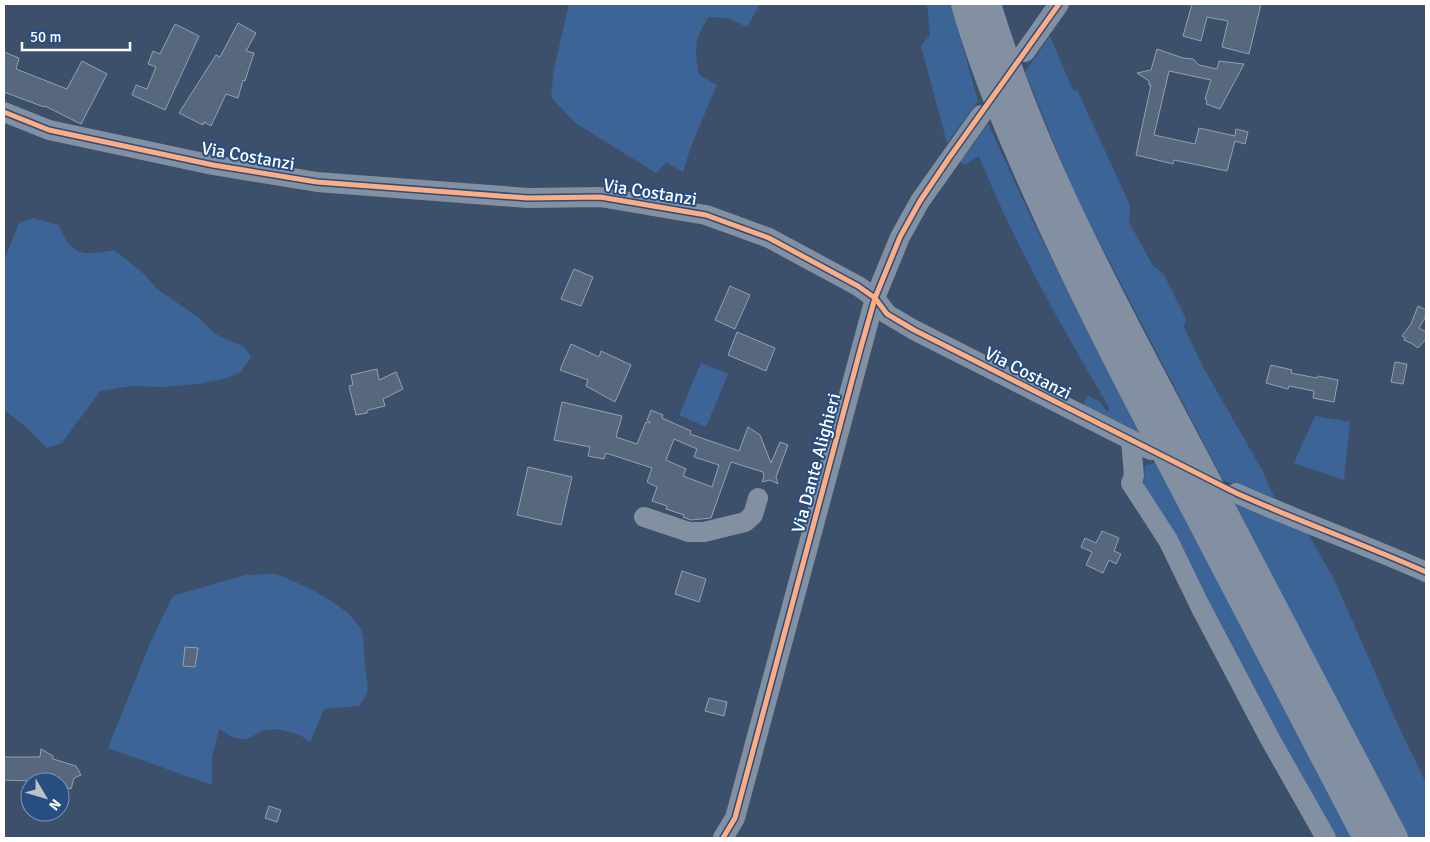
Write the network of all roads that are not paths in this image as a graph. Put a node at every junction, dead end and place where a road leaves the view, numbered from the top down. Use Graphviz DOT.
graph roads {
  1 [pos="965,4"];
  2 [pos="987,4"];
  3 [pos="1059,4"];
  4 [pos="1025,52"];
  5 [pos="4,112"];
  6 [pos="981,115"];
  7 [pos="875,298"];
  8 [pos="1131,440"];
  9 [pos="1155,445"];
  10 [pos="1188,470"];
  11 [pos="1225,494"];
  12 [pos="758,498"];
  13 [pos="644,517"];
  14 [pos="1426,572"];
  15 [pos="723,838"];
  16 [pos="1326,838"];
  17 [pos="1367,838"];
  18 [pos="1394,838"];
  1 -- 9 [label="highway"];
  2 -- 10 [label="highway"];
  3 -- 4 [label="street"];
  5 -- 7 [label="street, Via Costanzi"];
  6 -- 7 [label="street, Via Dante Alighieri"];
  7 -- 8 [label="street, Via Costanzi"];
  7 -- 15 [label="street, Via Dante Alighieri"];
  8 -- 9 [label="street, Via Costanzi"];
  8 -- 16 [label="street"];
  9 -- 10 [label="highway, bridge"];
  10 -- 11 [label="highway, bridge"];
  10 -- 17 [label="highway"];
  11 -- 14 [label="street"];
  11 -- 18 [label="highway"];
  12 -- 13 [label="street"];
}
